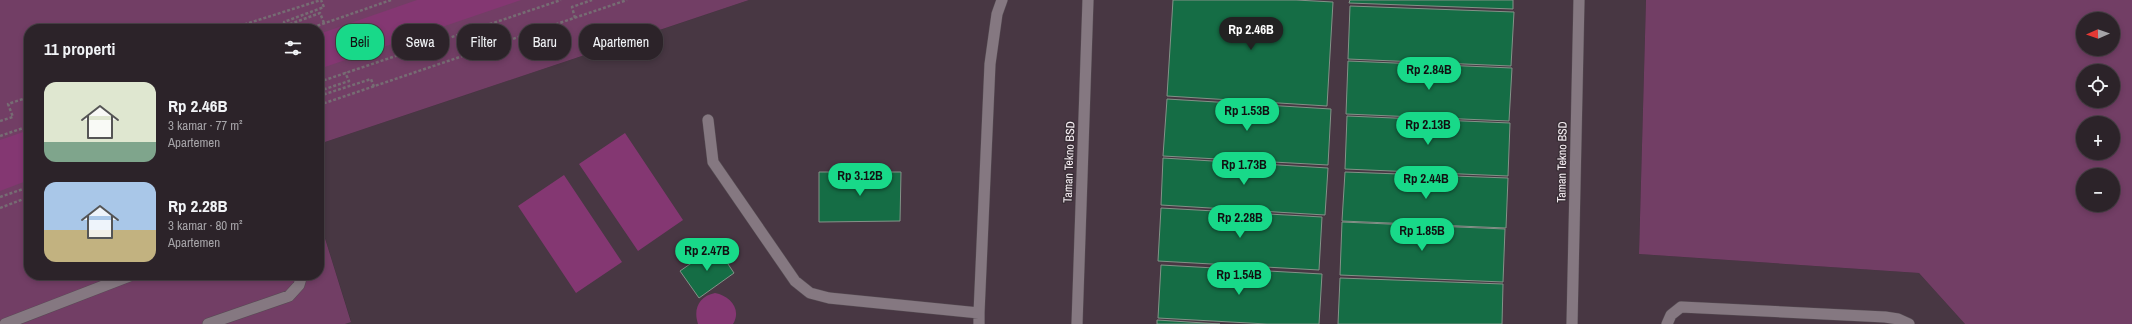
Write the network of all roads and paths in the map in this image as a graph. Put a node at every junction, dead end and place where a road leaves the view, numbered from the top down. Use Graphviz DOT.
graph roads {
  1 [pos="391,0"];
  2 [pos="561,0"];
  3 [pos="592,0"];
  4 [pos="627,0"];
  5 [pos="1002,0"];
  6 [pos="1088,0"];
  7 [pos="1579,0"];
  8 [pos="622,1"];
  9 [pos="575,18"];
  10 [pos="324,23"];
  11 [pos="246,24"];
  12 [pos="284,24"];
  13 [pos="290,24"];
  14 [pos="346,72"];
  15 [pos="324,80"];
  16 [pos="374,87"];
  17 [pos="324,89"];
  18 [pos="324,94"];
  19 [pos="24,99"];
  20 [pos="324,103"];
  21 [pos="708,120"];
  22 [pos="0,121"];
  23 [pos="24,128"];
  24 [pos="0,136"];
  25 [pos="24,189"];
  26 [pos="0,197"];
  27 [pos="24,199"];
  28 [pos="0,208"];
  29 [pos="119,280"];
  30 [pos="300,280"];
  31 [pos="979,318"];
  32 [pos="5,324"];
  33 [pos="208,324"];
  34 [pos="1077,324"];
  35 [pos="1572,324"];
  36 [pos="1667,324"];
  37 [pos="1909,324"];
  1 -- 10 [label="path"];
  2 -- 14 [label="path"];
  3 -- 9 [label="path"];
  4 -- 8 [label="path"];
  5 -- 31 [label="lane"];
  6 -- 34 [label="lane, Taman Tekno BSD"];
  7 -- 35 [label="lane, Taman Tekno BSD"];
  8 -- 9 [label="path"];
  9 -- 16 [label="path"];
  10 -- 13 [label="path"];
  11 -- 12 [label="path"];
  14 -- 15 [label="path"];
  14 -- 17 [label="path"];
  16 -- 18 [label="path"];
  16 -- 20 [label="path"];
  19 -- 22 [label="path"];
  21 -- 31 [label="lane"];
  23 -- 24 [label="path"];
  25 -- 26 [label="path"];
  27 -- 28 [label="path"];
  29 -- 32 [label="lane"];
  30 -- 33 [label="lane"];
  36 -- 37 [label="lane"];
}
